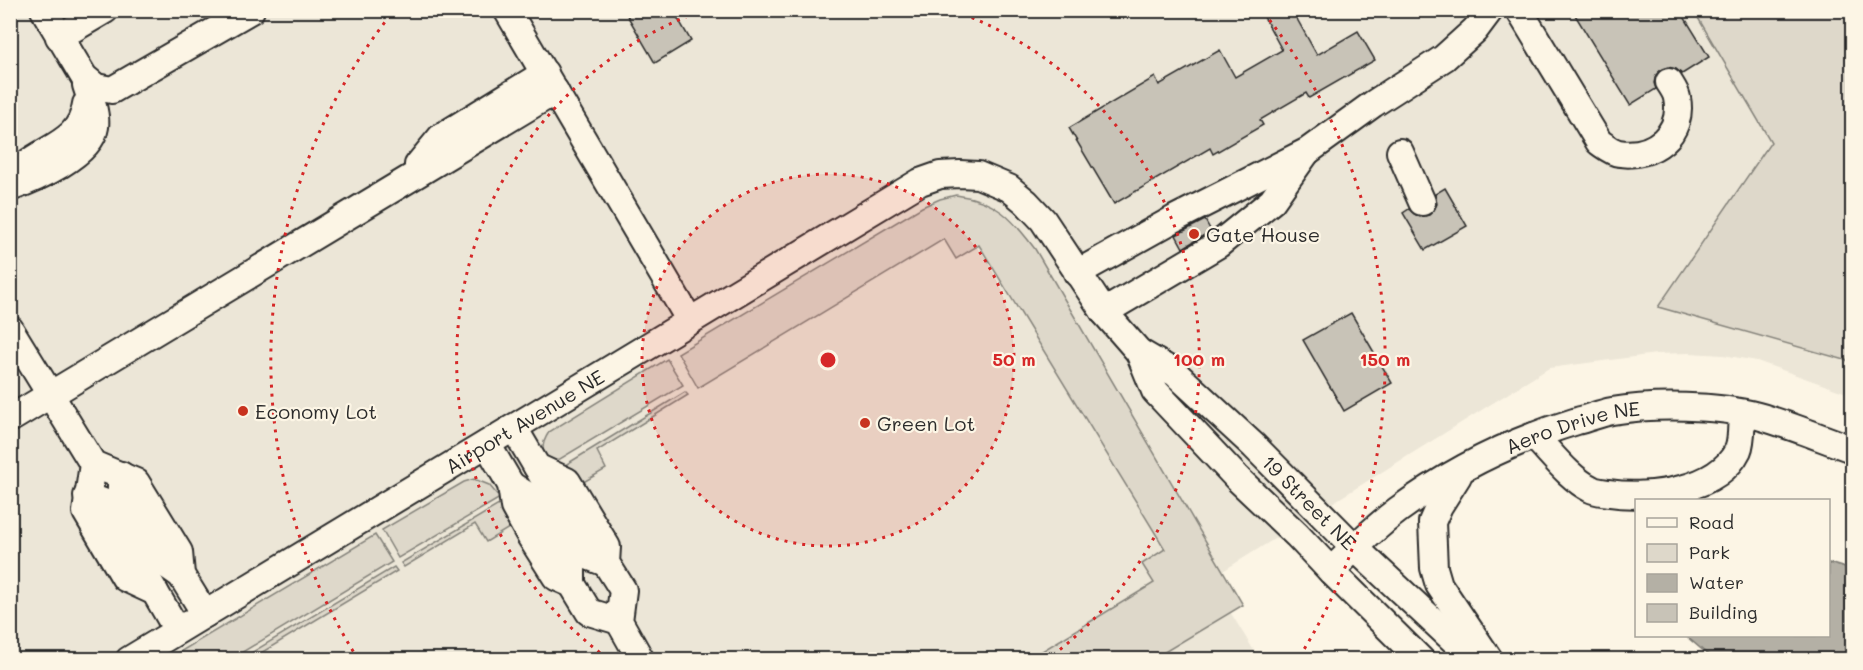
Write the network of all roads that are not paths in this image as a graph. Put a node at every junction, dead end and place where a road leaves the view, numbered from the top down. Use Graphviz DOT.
graph roads {
  1 [pos="44,10"];
  2 [pos="105,10"];
  3 [pos="251,10"];
  4 [pos="507,10"];
  5 [pos="1490,10"];
  6 [pos="1519,10"];
  7 [pos="59,37"];
  8 [pos="85,81"];
  9 [pos="550,82"];
  10 [pos="1669,82"];
  11 [pos="1308,151"];
  12 [pos="1400,152"];
  13 [pos="10,181"];
  14 [pos="920,182"];
  15 [pos="10,188"];
  16 [pos="1422,202"];
  17 [pos="1077,273"];
  18 [pos="1104,312"];
  19 [pos="690,321"];
  20 [pos="10,329"];
  21 [pos="1139,352"];
  22 [pos="50,395"];
  23 [pos="1742,413"];
  24 [pos="10,419"];
  25 [pos="513,428"];
  26 [pos="1534,436"];
  27 [pos="487,444"];
  28 [pos="1852,449"];
  29 [pos="93,464"];
  30 [pos="1462,470"];
  31 [pos="1355,548"];
  32 [pos="1330,571"];
  33 [pos="205,614"];
  34 [pos="619,621"];
  35 [pos="177,630"];
  36 [pos="129,660"];
  37 [pos="641,660"];
  38 [pos="1421,660"];
  39 [pos="1475,660"];
  40 [pos="1490,660"];
  1 -- 7 [label="street"];
  2 -- 7 [label="street"];
  3 -- 8 [label="street"];
  4 -- 9 [label="street"];
  5 -- 11 [label="street"];
  6 -- 10 [label="street"];
  7 -- 8 [label="street"];
  8 -- 13 [label="street"];
  8 -- 15 [label="street"];
  9 -- 19 [label="street"];
  9 -- 22 [label="street"];
  11 -- 17 [label="street"];
  11 -- 18 [label="street"];
  12 -- 16 [label="street"];
  14 -- 17 [label="street, 19 Street NE"];
  14 -- 19 [label="street, Airport Avenue NE"];
  17 -- 18 [label="street, 19 Street NE"];
  18 -- 21 [label="street, 19 Street NE"];
  19 -- 25 [label="street, Airport Avenue NE"];
  20 -- 22 [label="street"];
  21 -- 31 [label="street, 19 Street NE"];
  21 -- 32 [label="street, 19 Street NE"];
  22 -- 24 [label="street"];
  22 -- 29 [label="street"];
  23 -- 26 [label="street, Aero Drive NE"];
  23 -- 26 [label="street"];
  23 -- 28 [label="street, Aero Drive NE"];
  25 -- 27 [label="street, Airport Avenue NE"];
  25 -- 34 [label="street"];
  26 -- 30 [label="street, Aero Drive NE"];
  27 -- 33 [label="street, Airport Avenue NE"];
  27 -- 34 [label="street"];
  29 -- 33 [label="street"];
  29 -- 35 [label="street"];
  30 -- 31 [label="street, Aero Drive NE"];
  30 -- 40 [label="street"];
  31 -- 32 [label="street, Aero Drive NE"];
  31 -- 39 [label="street, 19 Street NE"];
  32 -- 38 [label="street, 19 Street NE"];
  33 -- 35 [label="street, Airport Avenue NE"];
  34 -- 37 [label="street"];
  35 -- 36 [label="street, Airport Avenue NE"];
}
